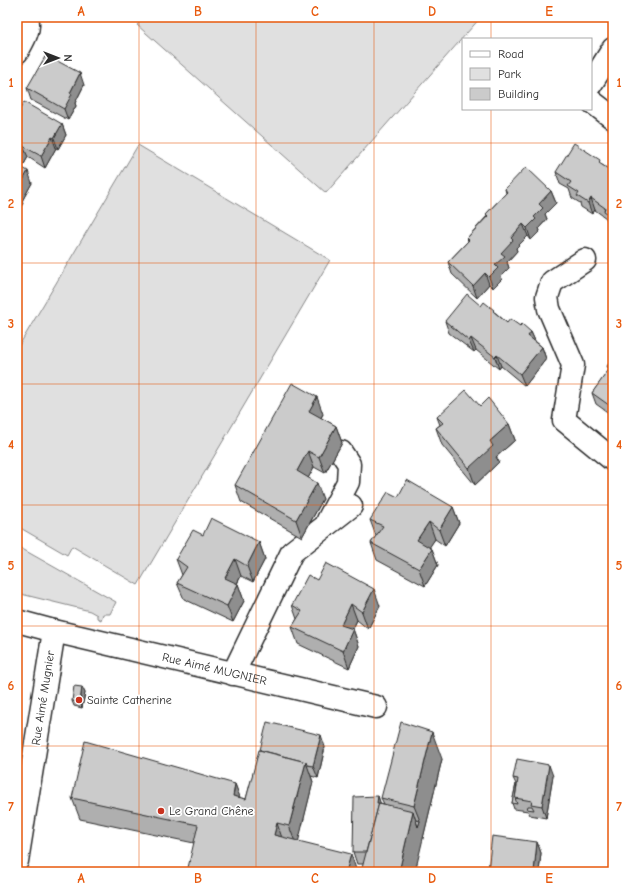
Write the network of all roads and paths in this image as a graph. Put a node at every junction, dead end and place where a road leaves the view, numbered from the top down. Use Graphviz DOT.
graph roads {
  1 [pos="27,17"];
  2 [pos="613,48"];
  3 [pos="17,52"];
  4 [pos="592,82"];
  5 [pos="592,102"];
  6 [pos="613,118"];
  7 [pos="585,260"];
  8 [pos="341,452"];
  9 [pos="613,460"];
  10 [pos="351,506"];
  11 [pos="325,526"];
  12 [pos="17,621"];
  13 [pos="54,631"];
  14 [pos="233,674"];
  15 [pos="376,707"];
  16 [pos="18,855"];
  17 [pos="20,872"];
  1 -- 3 [label="street"];
  2 -- 4 [label="street"];
  5 -- 6 [label="street"];
  7 -- 9 [label="street"];
  8 -- 11 [label="street"];
  10 -- 11 [label="street"];
  11 -- 14 [label="street"];
  12 -- 13 [label="street"];
  13 -- 14 [label="street, Rue Aimé MUGNIER"];
  13 -- 16 [label="street, Rue Aimé Mugnier"];
  14 -- 15 [label="street, Rue Aimé MUGNIER"];
  16 -- 17 [label="street, Rue Aimé Mugnier"];
}
